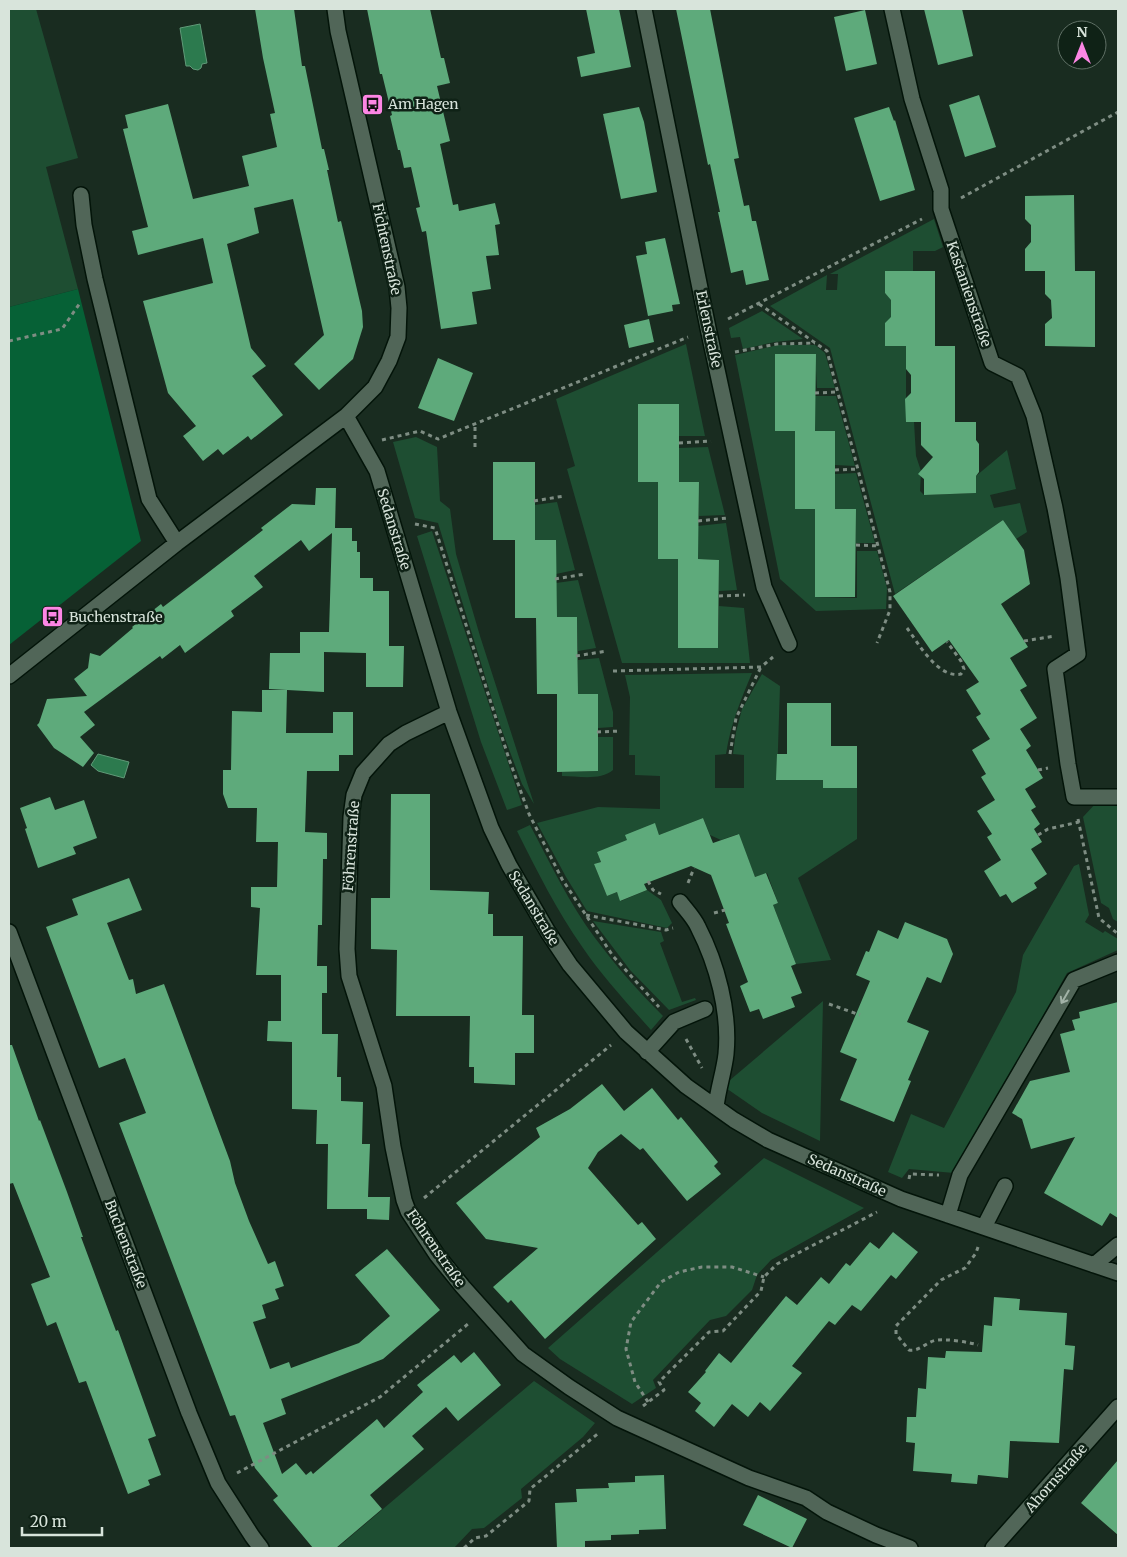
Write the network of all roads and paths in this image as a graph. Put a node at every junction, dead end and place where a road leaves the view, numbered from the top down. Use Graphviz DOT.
graph roads {
  1 [pos="335,9"];
  2 [pos="644,9"];
  3 [pos="892,9"];
  4 [pos="1118,112"];
  5 [pos="81,195"];
  6 [pos="941,209"];
  7 [pos="95,279"];
  8 [pos="759,304"];
  9 [pos="708,328"];
  10 [pos="9,341"];
  11 [pos="815,343"];
  12 [pos="714,356"];
  13 [pos="838,392"];
  14 [pos="815,393"];
  15 [pos="346,416"];
  16 [pos="475,424"];
  17 [pos="394,437"];
  18 [pos="732,440"];
  19 [pos="679,443"];
  20 [pos="475,447"];
  21 [pos="858,469"];
  22 [pos="835,470"];
  23 [pos="564,496"];
  24 [pos="534,501"];
  25 [pos="748,516"];
  26 [pos="391,519"];
  27 [pos="698,521"];
  28 [pos="177,542"];
  29 [pos="856,545"];
  30 [pos="879,546"];
  31 [pos="585,574"];
  32 [pos="555,579"];
  33 [pos="908,628"];
  34 [pos="1075,632"];
  35 [pos="1024,641"];
  36 [pos="946,642"];
  37 [pos="877,643"];
  38 [pos="789,644"];
  39 [pos="607,651"];
  40 [pos="576,656"];
  41 [pos="761,667"];
  42 [pos="613,671"];
  43 [pos="9,676"];
  44 [pos="449,712"];
  45 [pos="621,731"];
  46 [pos="597,732"];
  47 [pos="730,754"];
  48 [pos="1074,797"];
  49 [pos="1118,797"];
  50 [pos="1079,822"];
  51 [pos="1038,835"];
  52 [pos="680,902"];
  53 [pos="585,915"];
  54 [pos="666,930"];
  55 [pos="9,932"];
  56 [pos="1118,934"];
  57 [pos="1118,962"];
  58 [pos="829,1004"];
  59 [pos="705,1009"];
  60 [pos="860,1015"];
  61 [pos="674,1022"];
  62 [pos="626,1032"];
  63 [pos="647,1052"];
  64 [pos="718,1087"];
  65 [pos="716,1107"];
  66 [pos="960,1175"];
  67 [pos="1005,1186"];
  68 [pos="901,1199"];
  69 [pos="408,1211"];
  70 [pos="948,1215"];
  71 [pos="984,1227"];
  72 [pos="1118,1245"];
  73 [pos="1094,1265"];
  74 [pos="1118,1273"];
  75 [pos="764,1277"];
  76 [pos="484,1311"];
  77 [pos="978,1345"];
  78 [pos="648,1402"];
  79 [pos="1118,1407"];
  80 [pos="617,1418"];
  81 [pos="248,1467"];
  82 [pos="261,1548"];
  83 [pos="464,1548"];
  84 [pos="910,1548"];
  85 [pos="993,1548"];
  1 -- 15 [label="street, Fichtenstraße"];
  2 -- 9 [label="street, Erlenstraße"];
  3 -- 6 [label="street, Kastanienstraße"];
  4 -- 6 [label="path"];
  5 -- 7 [label="street"];
  6 -- 8 [label="path"];
  6 -- 34 [label="street, Kastanienstraße"];
  7 -- 10 [label="path"];
  7 -- 28 [label="street"];
  8 -- 9 [label="path"];
  8 -- 11 [label="path"];
  9 -- 12 [label="street, Erlenstraße"];
  9 -- 16 [label="path"];
  11 -- 12 [label="path"];
  11 -- 13 [label="path"];
  12 -- 18 [label="street, Erlenstraße"];
  13 -- 14 [label="path"];
  13 -- 21 [label="path"];
  15 -- 26 [label="street, Sedanstraße"];
  15 -- 28 [label="street, Fichtenstraße"];
  16 -- 17 [label="path"];
  16 -- 20 [label="path"];
  18 -- 19 [label="path"];
  18 -- 25 [label="street, Erlenstraße"];
  21 -- 22 [label="path"];
  21 -- 30 [label="path"];
  23 -- 24 [label="path"];
  25 -- 27 [label="path"];
  25 -- 38 [label="street, Erlenstraße"];
  26 -- 44 [label="street, Sedanstraße"];
  26 -- 53 [label="path"];
  28 -- 43 [label="street, Fichtenstraße"];
  29 -- 30 [label="path"];
  30 -- 37 [label="path"];
  31 -- 32 [label="path"];
  33 -- 36 [label="path"];
  34 -- 35 [label="path"];
  34 -- 48 [label="street, Kastanienstraße"];
  38 -- 41 [label="path"];
  39 -- 40 [label="path"];
  41 -- 42 [label="path"];
  41 -- 47 [label="path"];
  44 -- 62 [label="street, Sedanstraße"];
  44 -- 69 [label="street, Föhrenstraße"];
  45 -- 46 [label="path"];
  48 -- 49 [label="street"];
  48 -- 50 [label="path"];
  50 -- 51 [label="path"];
  50 -- 56 [label="path"];
  52 -- 64 [label="street"];
  53 -- 54 [label="path"];
  53 -- 61 [label="path"];
  55 -- 82 [label="street, Buchenstraße"];
  57 -- 66 [label="street, one-way"];
  58 -- 60 [label="path"];
  59 -- 61 [label="street"];
  61 -- 63 [label="street"];
  61 -- 64 [label="path"];
  62 -- 63 [label="street, Sedanstraße"];
  62 -- 69 [label="path"];
  63 -- 65 [label="street, Sedanstraße"];
  64 -- 65 [label="street"];
  65 -- 68 [label="street, Sedanstraße"];
  66 -- 68 [label="path"];
  66 -- 70 [label="street"];
  67 -- 71 [label="street"];
  68 -- 70 [label="street, Sedanstraße"];
  68 -- 75 [label="path"];
  69 -- 76 [label="street, Föhrenstraße"];
  70 -- 71 [label="street, Sedanstraße"];
  71 -- 73 [label="street, Sedanstraße"];
  71 -- 77 [label="path"];
  72 -- 73 [label="street"];
  73 -- 74 [label="street, Sedanstraße"];
  75 -- 78 [label="path"];
  75 -- 78 [label="path"];
  76 -- 80 [label="street, Föhrenstraße"];
  76 -- 81 [label="path"];
  78 -- 80 [label="path"];
  79 -- 85 [label="street, Ahornstraße"];
  80 -- 83 [label="path"];
  80 -- 84 [label="street, Föhrenstraße"];
}
